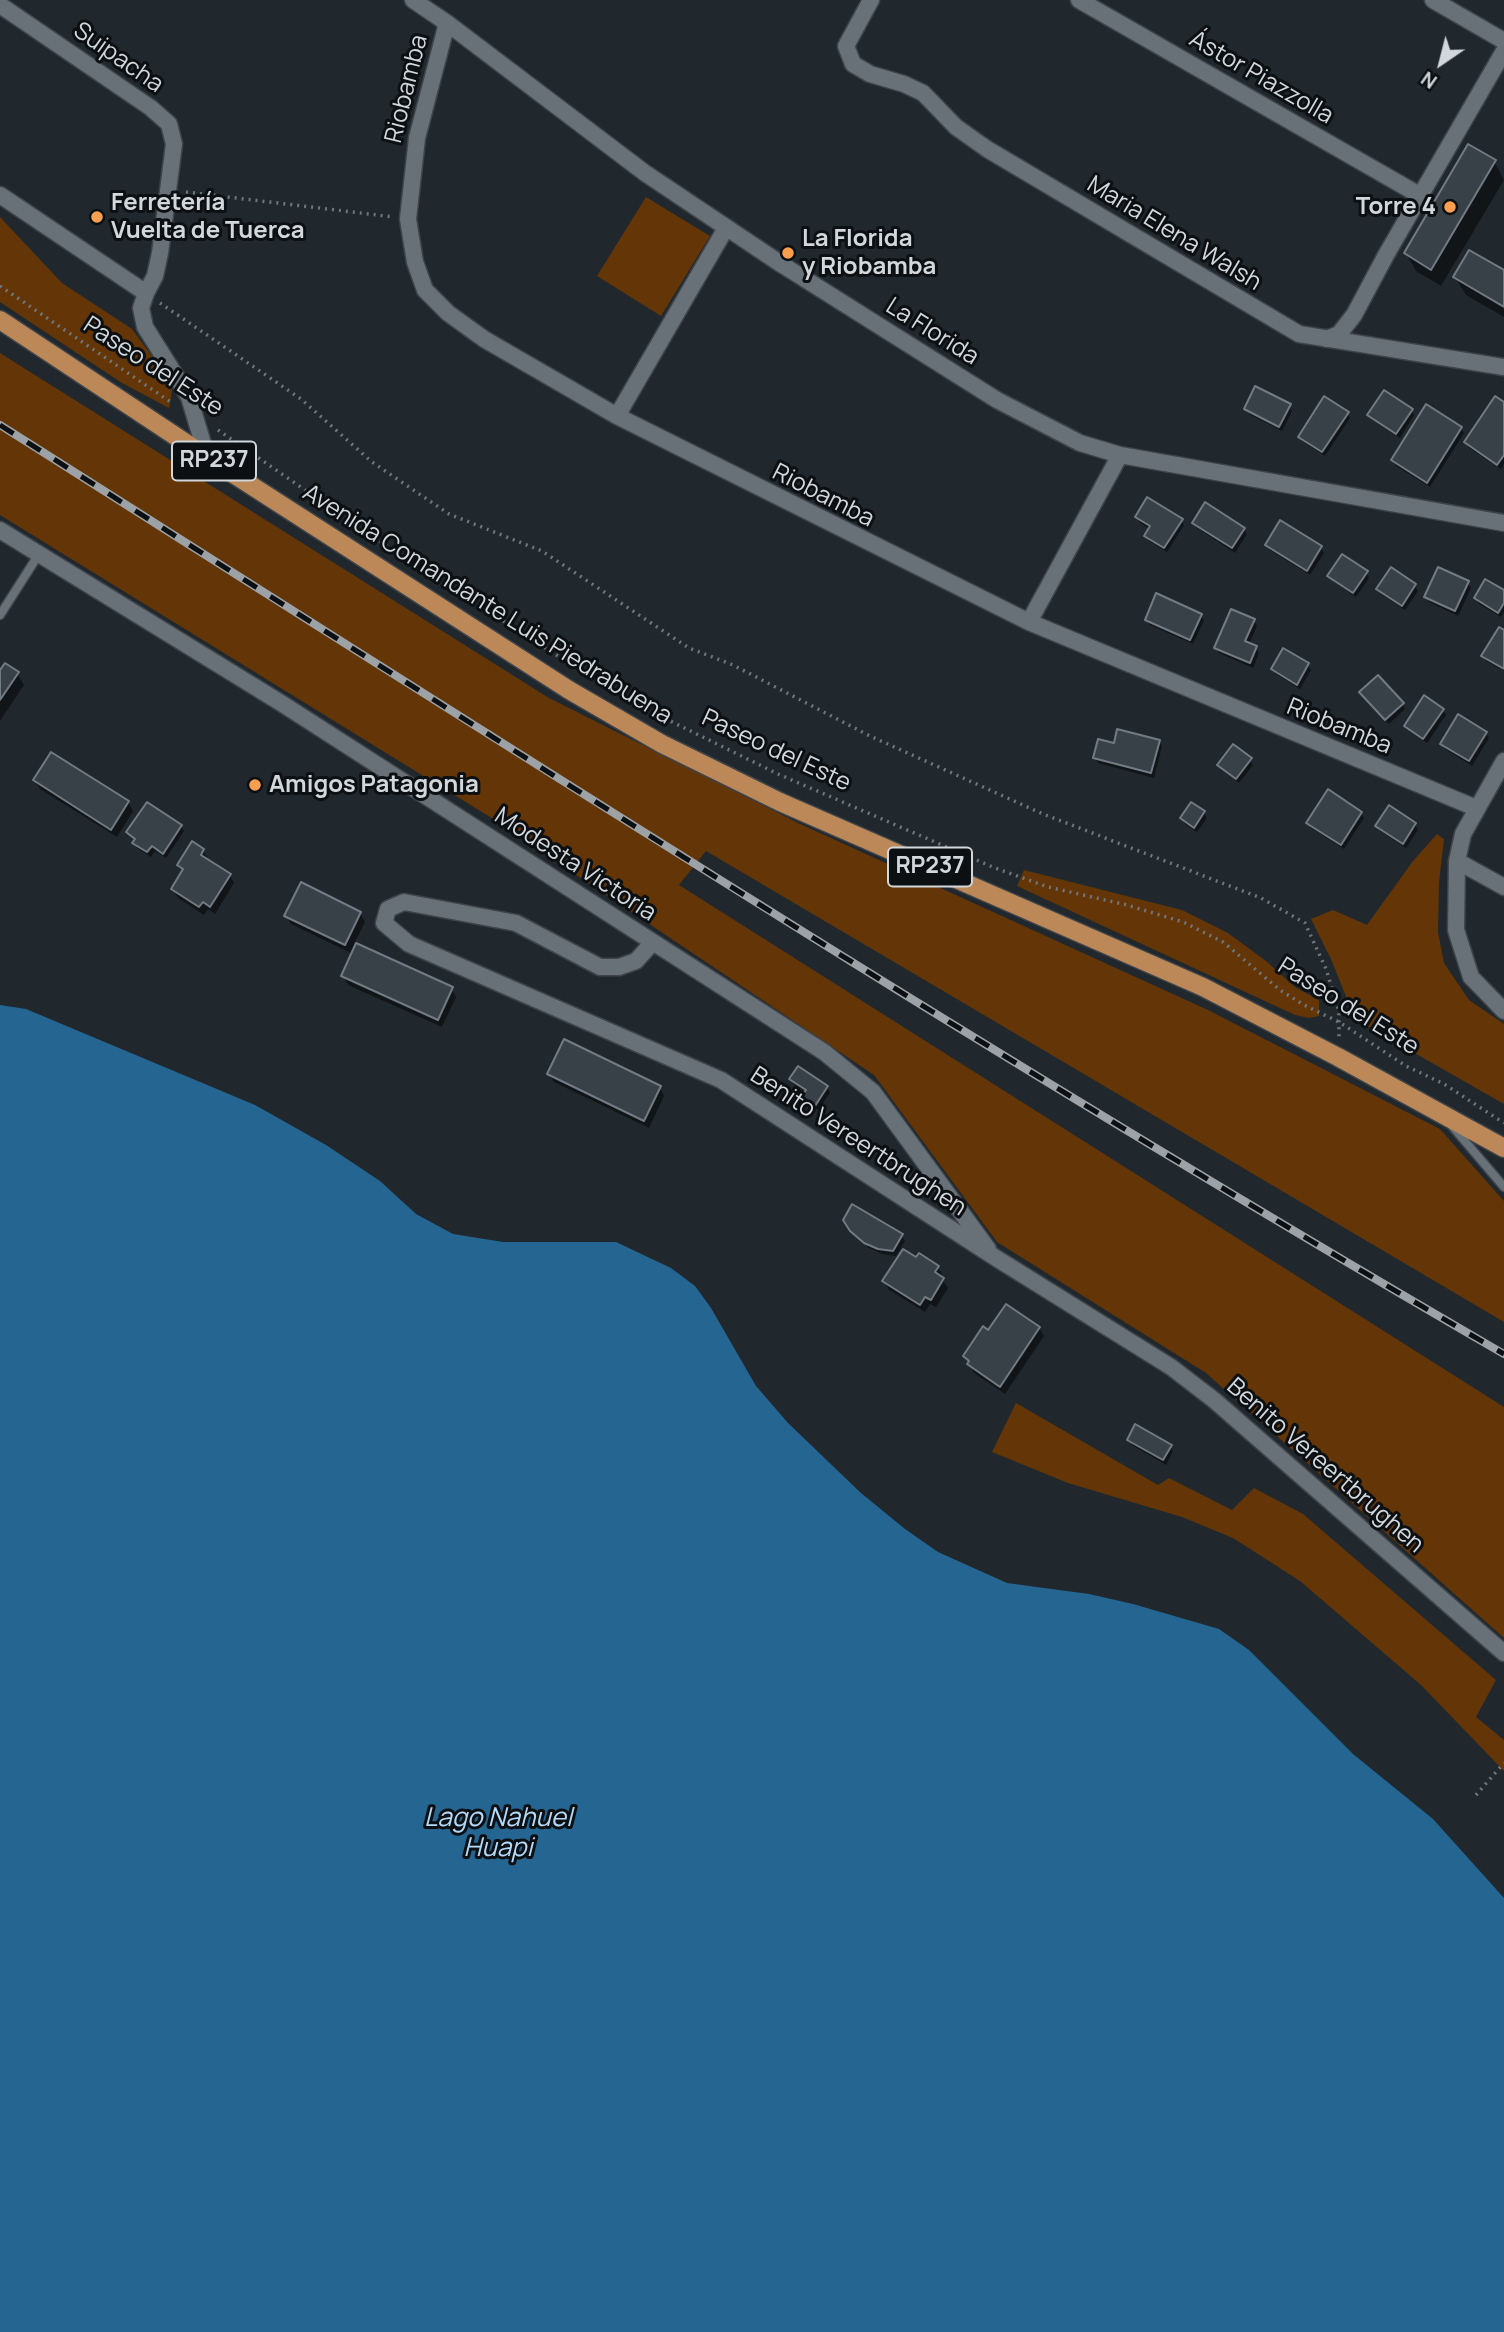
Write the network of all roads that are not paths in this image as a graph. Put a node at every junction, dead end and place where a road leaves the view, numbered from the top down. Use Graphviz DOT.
graph roads {
  1 [pos="413,0"];
  2 [pos="871,0"];
  3 [pos="1079,0"];
  4 [pos="1433,0"];
  5 [pos="0,5"];
  6 [pos="447,23"];
  7 [pos="1504,41"];
  8 [pos="1504,51"];
  9 [pos="0,195"];
  10 [pos="1421,196"];
  11 [pos="726,228"];
  12 [pos="146,293"];
  13 [pos="0,320"];
  14 [pos="1327,338"];
  15 [pos="1504,367"];
  16 [pos="617,416"];
  17 [pos="1120,455"];
  18 [pos="207,457"];
  19 [pos="1504,523"];
  20 [pos="0,530"];
  21 [pos="40,554"];
  22 [pos="0,615"];
  23 [pos="1029,622"];
  24 [pos="1504,761"];
  25 [pos="1476,808"];
  26 [pos="1457,861"];
  27 [pos="1504,887"];
  28 [pos="653,942"];
  29 [pos="1504,1011"];
  30 [pos="1441,1113"];
  31 [pos="1504,1148"];
  32 [pos="1504,1187"];
  33 [pos="996,1258"];
  34 [pos="1504,1653"];
  1 -- 6 [label="street, La Florida"];
  2 -- 14 [label="street, Maria Elena Walsh"];
  3 -- 10 [label="street, Ástor Piazzolla"];
  4 -- 7 [label="street"];
  5 -- 12 [label="street, Suipacha"];
  6 -- 11 [label="street, La Florida"];
  6 -- 16 [label="street, Riobamba"];
  8 -- 10 [label="street"];
  9 -- 12 [label="street"];
  10 -- 14 [label="street"];
  11 -- 16 [label="street"];
  11 -- 17 [label="street, La Florida"];
  12 -- 18 [label="street"];
  13 -- 18 [label="main road, Avenida Comandante Luis Piedrabuena / RP237"];
  14 -- 15 [label="street, Maria Elena Walsh"];
  16 -- 23 [label="street, Riobamba"];
  17 -- 19 [label="street, La Florida"];
  17 -- 23 [label="street"];
  18 -- 30 [label="main road, Avenida Comandante Luis Piedrabuena / RP237"];
  20 -- 21 [label="street, Modesta Victoria"];
  21 -- 22 [label="lane"];
  21 -- 28 [label="street, Modesta Victoria"];
  23 -- 25 [label="street, Riobamba"];
  24 -- 25 [label="street"];
  25 -- 26 [label="street"];
  26 -- 27 [label="street"];
  26 -- 29 [label="street"];
  28 -- 33 [label="street, Modesta Victoria"];
  28 -- 33 [label="street, Benito Vereertbrughen"];
  30 -- 31 [label="main road, Avenida Comandante Luis Piedrabuena / RP237"];
  30 -- 32 [label="lane"];
  33 -- 34 [label="street, Benito Vereertbrughen"];
}
